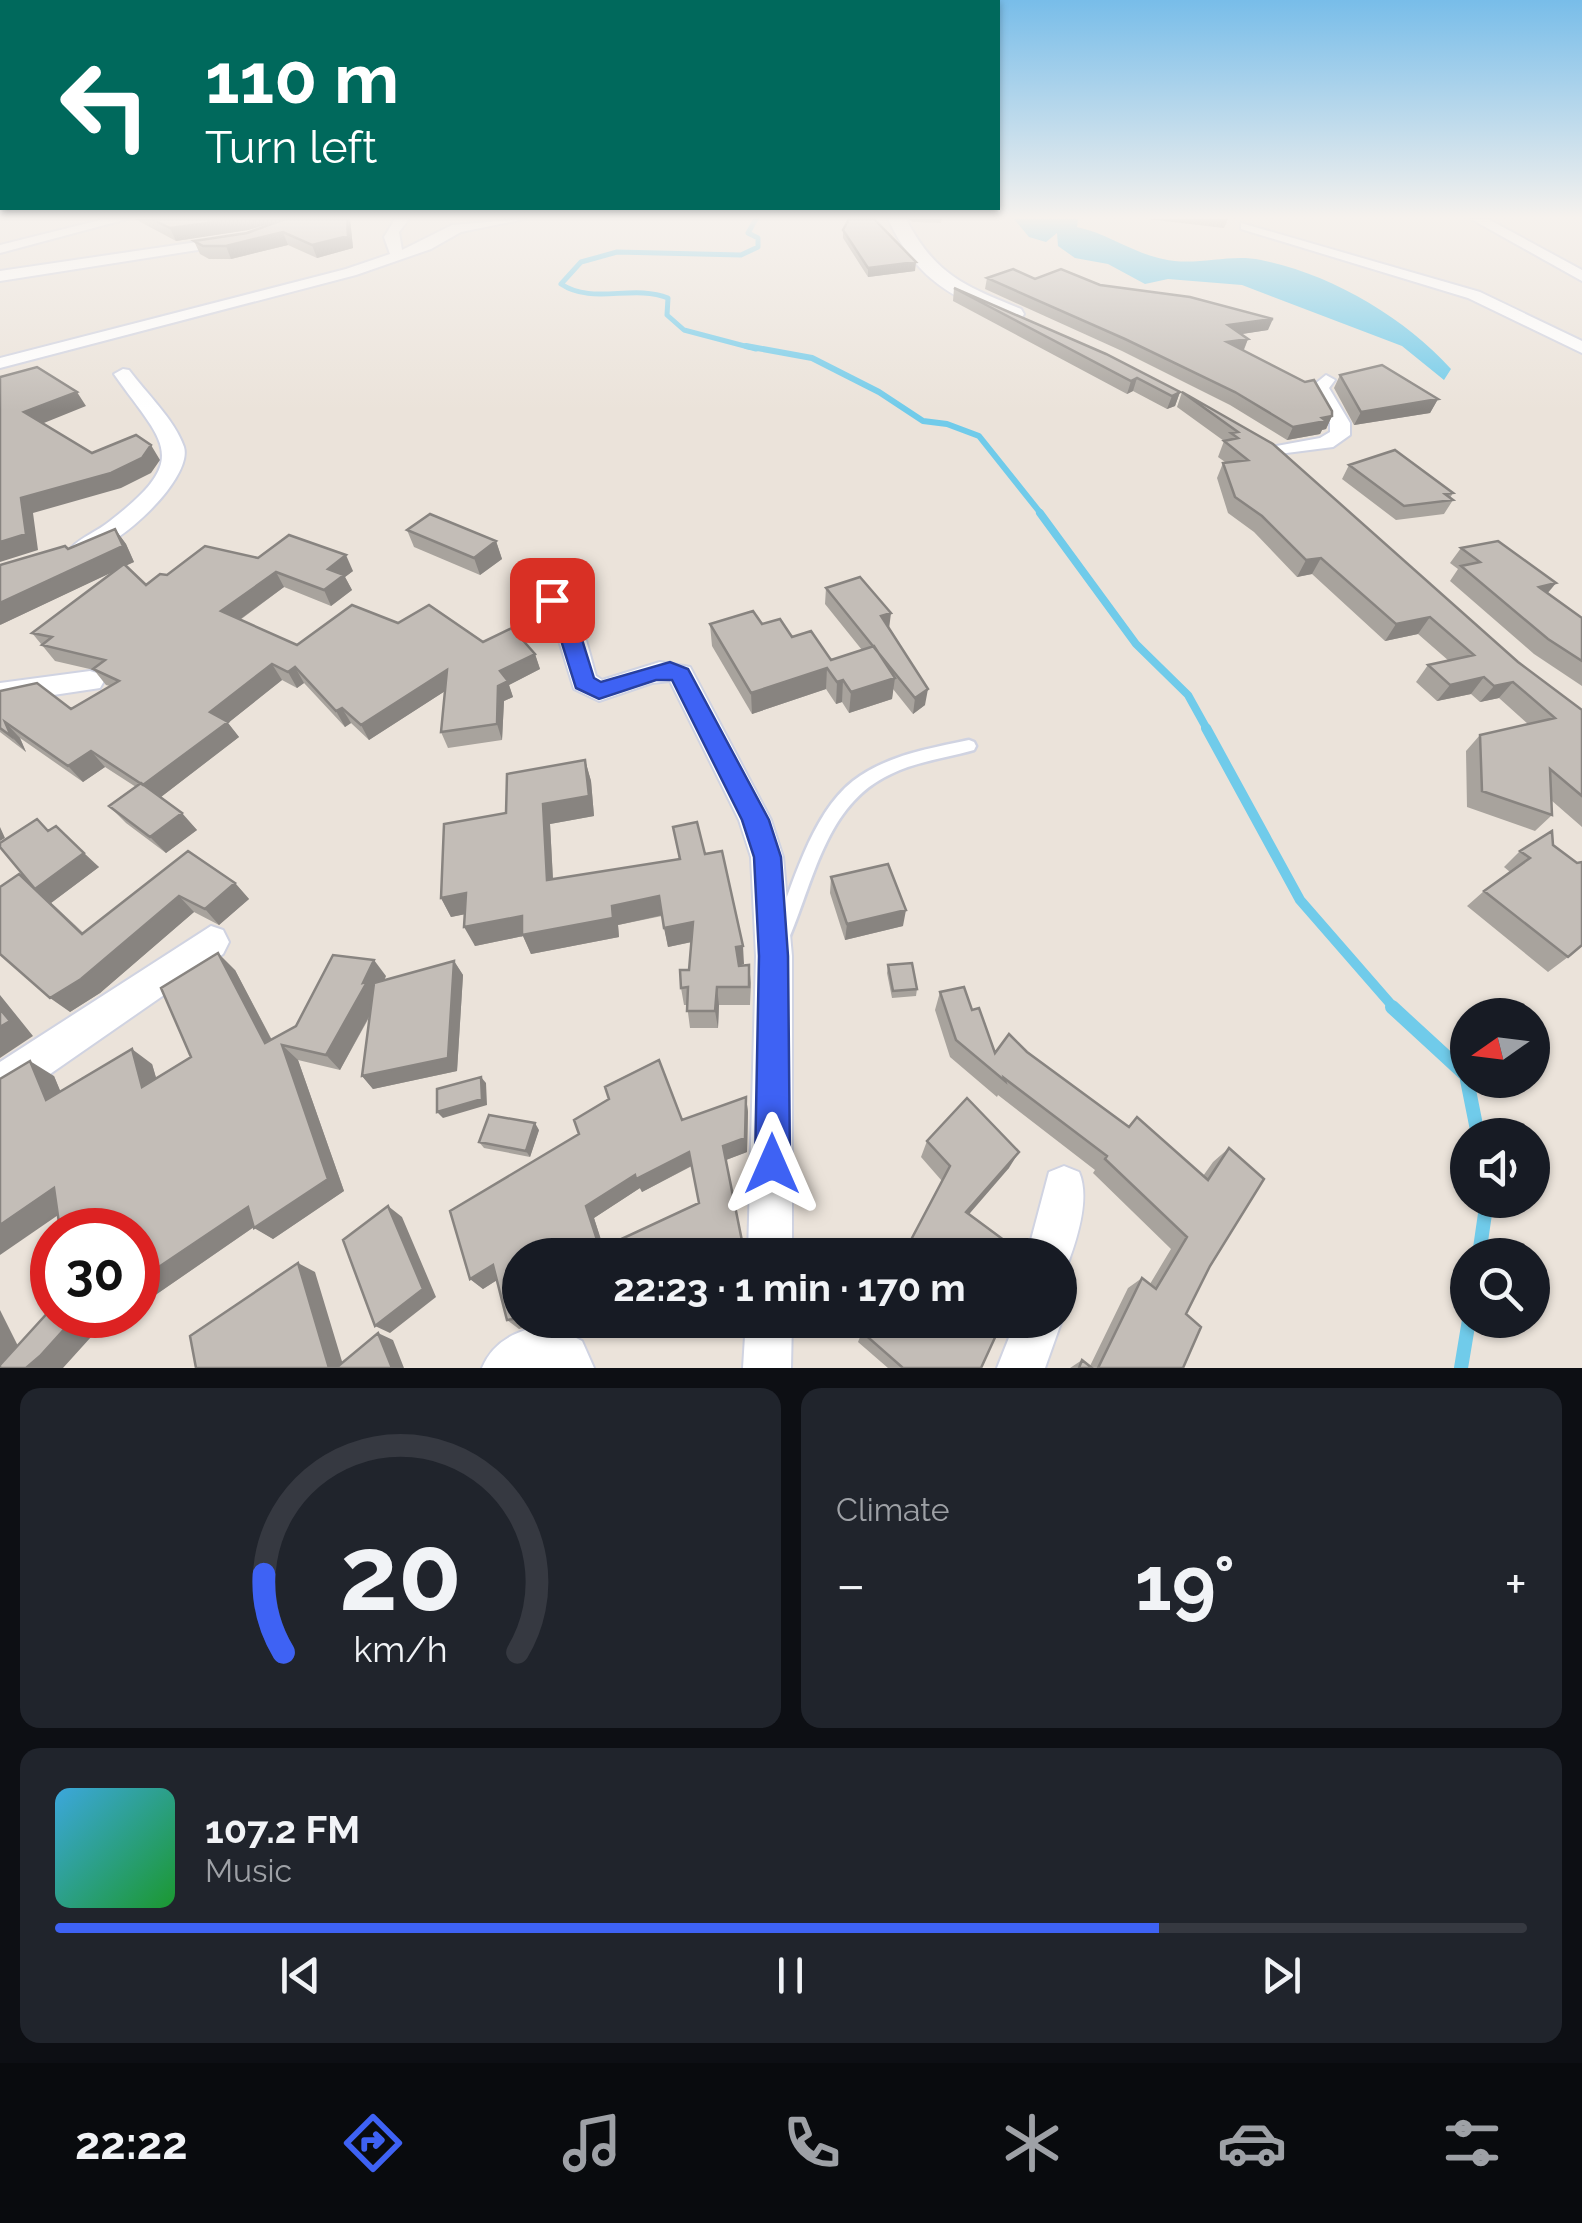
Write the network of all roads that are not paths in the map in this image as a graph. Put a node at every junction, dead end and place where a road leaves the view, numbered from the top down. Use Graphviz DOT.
graph roads {
  1 [pos="298,283"];
  2 [pos="950,283"];
  3 [pos="1434,283"];
  4 [pos="1031,322"];
  5 [pos="1582,348"];
  6 [pos="0,363"];
  7 [pos="123,374"];
  8 [pos="1326,380"];
  9 [pos="1248,433"];
  10 [pos="1278,451"];
  11 [pos="1303,474"];
  12 [pos="54,556"];
  13 [pos="552,600"];
  14 [pos="90,681"];
  15 [pos="0,693"];
  16 [pos="969,746"];
  17 [pos="211,942"];
  18 [pos="774,956"];
  19 [pos="0,1085"];
  20 [pos="1064,1187"];
  21 [pos="770,1238"];
  22 [pos="1053,1238"];
  23 [pos="768,1338"];
  24 [pos="1033,1338"];
  25 [pos="506,1368"];
  26 [pos="570,1368"];
  27 [pos="767,1368"];
  28 [pos="1022,1368"];
  1 -- 6 [label="street"];
  2 -- 4 [label="main road"];
  3 -- 5 [label="street"];
  7 -- 12 [label="street"];
  8 -- 10 [label="street"];
  9 -- 10 [label="main road"];
  10 -- 11 [label="main road"];
  13 -- 18 [label="street"];
  14 -- 15 [label="street"];
  16 -- 18 [label="lane"];
  17 -- 19 [label="street"];
  18 -- 21 [label="street"];
  20 -- 22 [label="street"];
  23 -- 27 [label="street"];
  24 -- 28 [label="street"];
  25 -- 26 [label="street"];
}
